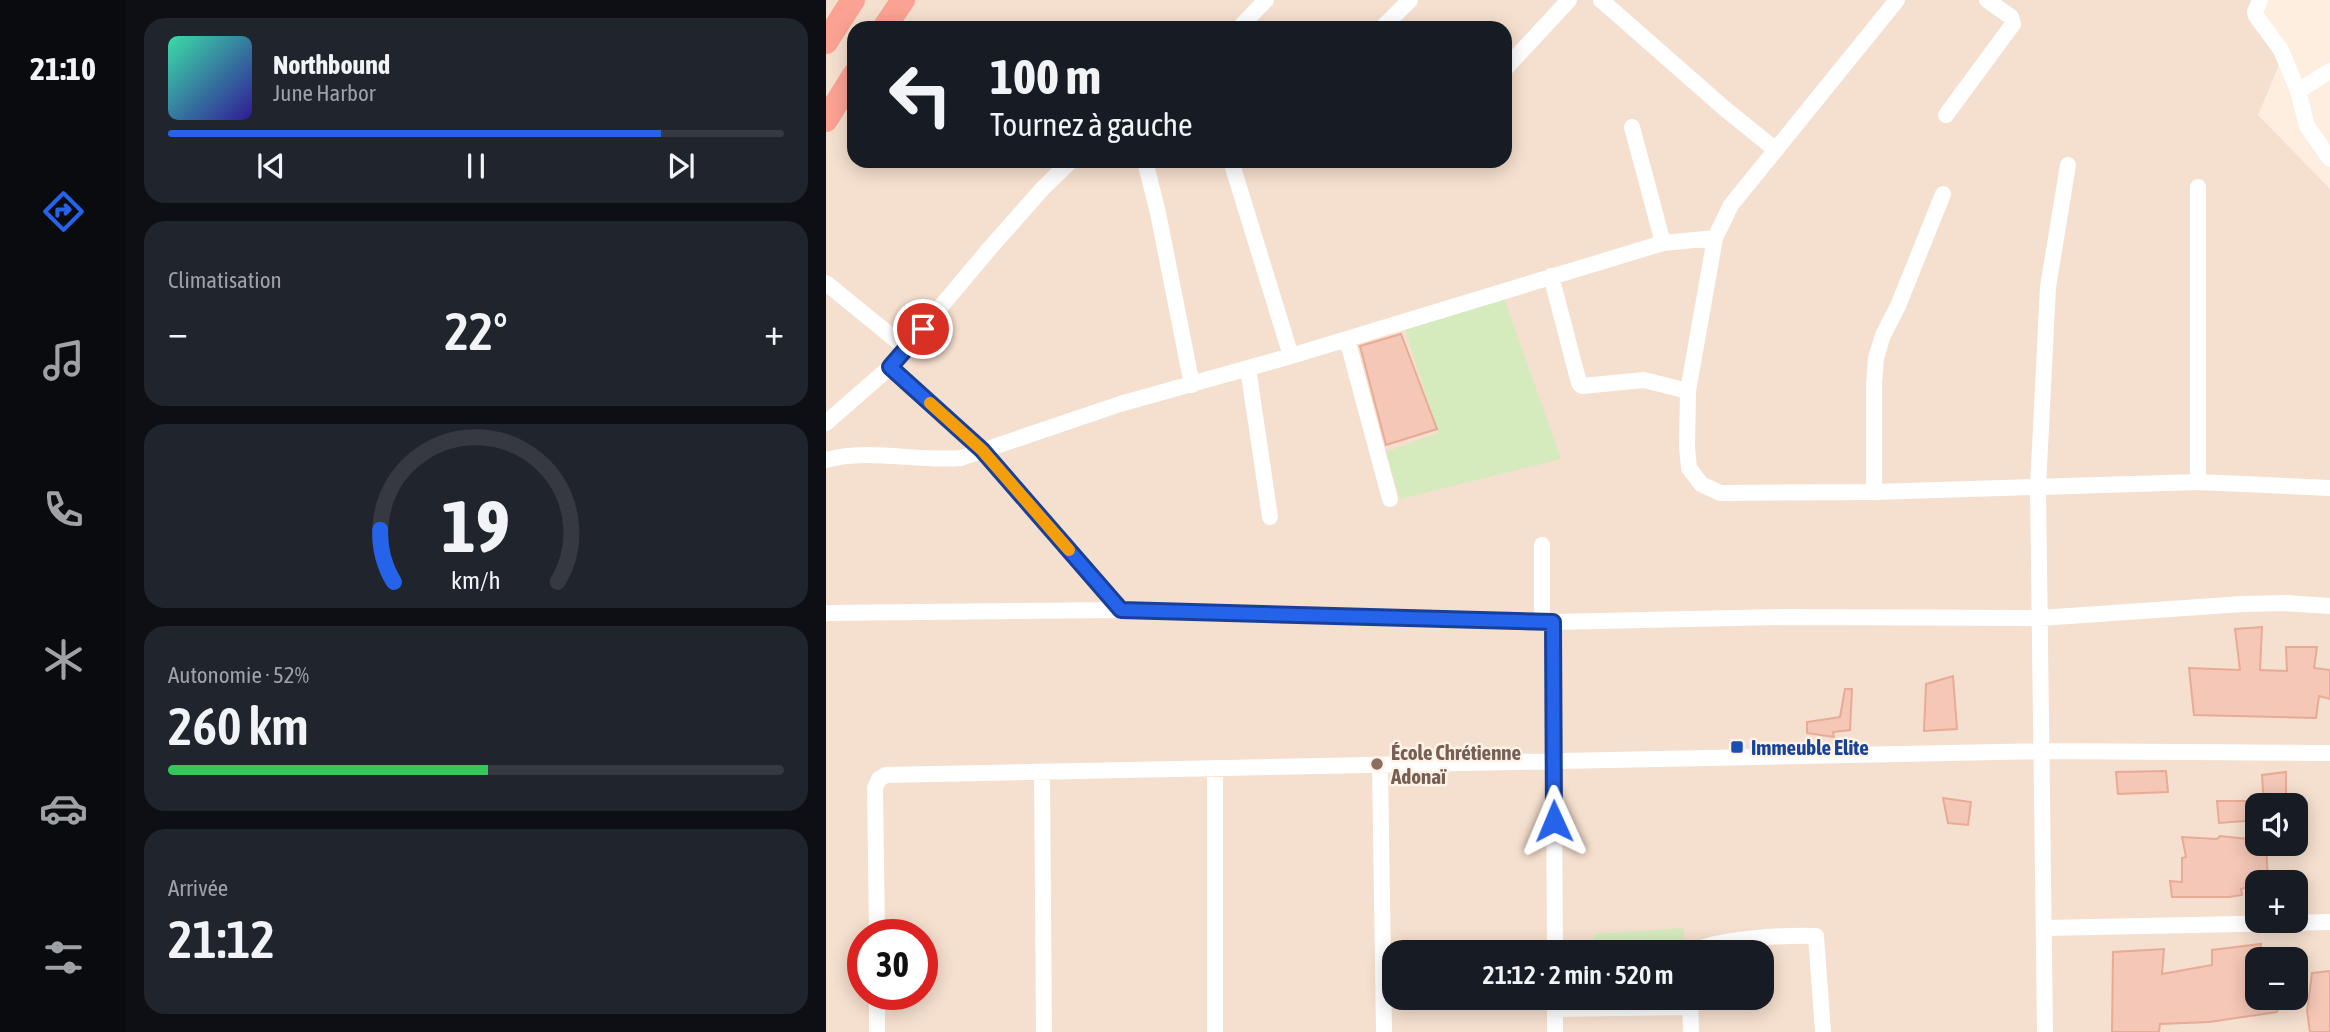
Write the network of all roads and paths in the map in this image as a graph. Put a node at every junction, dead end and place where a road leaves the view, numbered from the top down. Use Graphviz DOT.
graph roads {
  1 [pos="853,0"];
  2 [pos="903,0"];
  3 [pos="1266,0"];
  4 [pos="1410,0"];
  5 [pos="1569,0"];
  6 [pos="1601,0"];
  7 [pos="1897,0"];
  8 [pos="1987,0"];
  9 [pos="2260,0"];
  10 [pos="1255,7"];
  11 [pos="889,21"];
  12 [pos="1244,21"];
  13 [pos="1389,21"];
  14 [pos="826,42"];
  15 [pos="1512,61"];
  16 [pos="2330,71"];
  17 [pos="847,86"];
  18 [pos="2298,91"];
  19 [pos="1946,115"];
  20 [pos="826,120"];
  21 [pos="1632,127"];
  22 [pos="1776,150"];
  23 [pos="2330,159"];
  24 [pos="2068,165"];
  25 [pos="1064,168"];
  26 [pos="1147,168"];
  27 [pos="1233,168"];
  28 [pos="2198,187"];
  29 [pos="1943,194"];
  30 [pos="1715,238"];
  31 [pos="1663,243"];
  32 [pos="1551,276"];
  33 [pos="826,283"];
  34 [pos="1347,339"];
  35 [pos="907,349"];
  36 [pos="1291,356"];
  37 [pos="890,367"];
  38 [pos="1248,368"];
  39 [pos="1192,385"];
  40 [pos="1688,391"];
  41 [pos="826,423"];
  42 [pos="982,450"];
  43 [pos="826,460"];
  44 [pos="2197,482"];
  45 [pos="2038,488"];
  46 [pos="2330,488"];
  47 [pos="1874,492"];
  48 [pos="1390,499"];
  49 [pos="1270,517"];
  50 [pos="1542,545"];
  51 [pos="2330,606"];
  52 [pos="1121,610"];
  53 [pos="826,613"];
  54 [pos="2040,618"];
  55 [pos="1548,622"];
  56 [pos="2043,751"];
  57 [pos="2330,753"];
  58 [pos="1553,762"];
  59 [pos="1380,765"];
  60 [pos="1215,768"];
  61 [pos="1042,772"];
  62 [pos="877,919"];
  63 [pos="2330,922"];
  64 [pos="2044,928"];
  65 [pos="1555,940"];
  66 [pos="1735,940"];
  67 [pos="877,1010"];
  68 [pos="1555,1010"];
  69 [pos="1690,1010"];
  70 [pos="877,1032"];
  71 [pos="1044,1032"];
  72 [pos="1215,1032"];
  73 [pos="1384,1032"];
  74 [pos="1555,1032"];
  75 [pos="1691,1032"];
  76 [pos="1823,1032"];
  77 [pos="2045,1032"];
  1 -- 14 [label="highway"];
  2 -- 11 [label="highway"];
  3 -- 10 [label="street"];
  4 -- 13 [label="street"];
  5 -- 15 [label="street"];
  6 -- 22 [label="street"];
  7 -- 22 [label="street"];
  8 -- 19 [label="street"];
  9 -- 18 [label="street"];
  10 -- 12 [label="street"];
  16 -- 18 [label="street"];
  17 -- 20 [label="highway"];
  18 -- 23 [label="street"];
  21 -- 31 [label="street"];
  22 -- 30 [label="street"];
  24 -- 45 [label="street"];
  25 -- 35 [label="street"];
  26 -- 39 [label="street"];
  27 -- 36 [label="street"];
  28 -- 44 [label="street"];
  29 -- 47 [label="street"];
  30 -- 31 [label="street"];
  30 -- 40 [label="street"];
  31 -- 32 [label="street"];
  32 -- 34 [label="street"];
  32 -- 40 [label="street"];
  33 -- 35 [label="street"];
  34 -- 36 [label="street"];
  34 -- 48 [label="street"];
  35 -- 37 [label="street"];
  36 -- 38 [label="street"];
  37 -- 41 [label="street"];
  37 -- 42 [label="street"];
  38 -- 39 [label="street"];
  38 -- 49 [label="street"];
  39 -- 42 [label="street"];
  40 -- 47 [label="street"];
  42 -- 43 [label="street"];
  42 -- 52 [label="street"];
  44 -- 45 [label="street"];
  44 -- 46 [label="street"];
  45 -- 47 [label="street"];
  45 -- 54 [label="street"];
  50 -- 55 [label="street"];
  51 -- 54 [label="street"];
  52 -- 53 [label="street"];
  52 -- 55 [label="street"];
  54 -- 55 [label="street"];
  54 -- 56 [label="street"];
  55 -- 58 [label="street"];
  56 -- 57 [label="street"];
  56 -- 58 [label="street"];
  56 -- 64 [label="street"];
  58 -- 59 [label="street"];
  58 -- 65 [label="street"];
  59 -- 60 [label="street"];
  59 -- 73 [label="street"];
  60 -- 61 [label="street"];
  60 -- 72 [label="street"];
  61 -- 62 [label="street"];
  61 -- 71 [label="street"];
  63 -- 64 [label="street"];
  64 -- 77 [label="street"];
  66 -- 76 [label="street"];
  67 -- 70 [label="street"];
  68 -- 74 [label="street"];
  69 -- 75 [label="street"];
}
